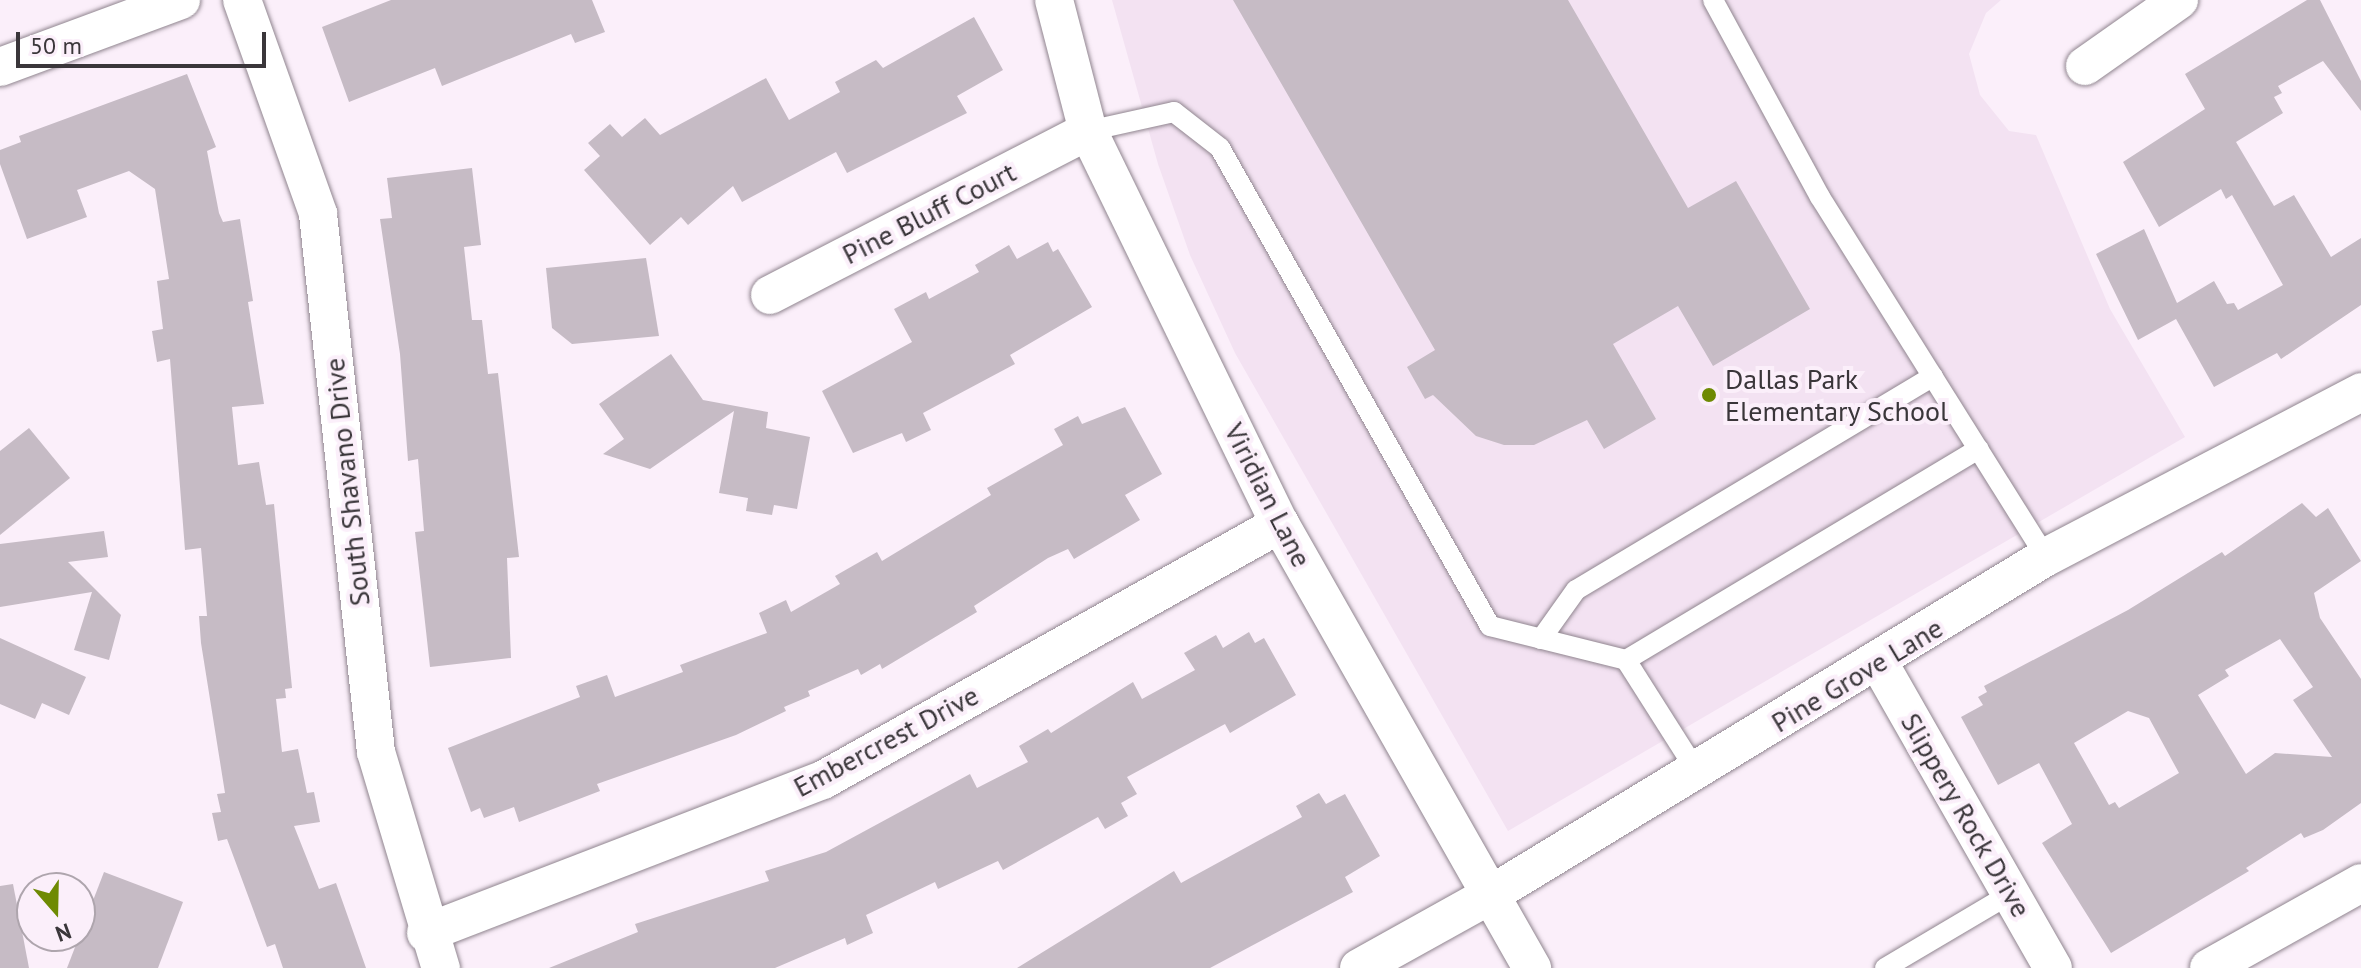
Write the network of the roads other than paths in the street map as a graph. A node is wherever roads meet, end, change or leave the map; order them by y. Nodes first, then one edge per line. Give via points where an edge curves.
1 (181, 0) edge
2 (242, 0) edge
3 (1054, 0) edge
4 (1713, 0) edge
5 (2179, 0) edge
6 (2085, 66) dead end
7 (0, 67) edge
8 (1088, 131) junction
9 (770, 295) dead end
10 (1933, 376) junction
11 (2361, 392) edge
12 (1979, 449) junction
13 (1280, 524) junction
14 (2046, 557) junction
15 (1541, 639) junction
16 (1626, 660) junction
17 (1879, 663) junction
18 (1697, 772) junction
19 (2361, 883) edge
20 (2010, 894) junction
21 (1490, 895) junction
22 (426, 933) junction
23 (441, 968) edge
24 (1359, 968) edge
25 (1532, 968) edge
26 (1885, 968) edge
27 (2053, 968) edge
28 (2209, 968) edge

1 - 7 street
2 - 22 street, South Shavano Drive via 318,214 376,752
3 - 8 street, Viridian Lane
4 - 10 lane via 1820,197
5 - 6 street
8 - 9 street, Pine Bluff Court
8 - 13 street, Viridian Lane
8 - 15 lane via 1174,112 1220,148 1490,626
10 - 12 lane
10 - 15 lane via 1576,590
11 - 14 street, Pine Grove Lane
12 - 14 lane
12 - 16 lane
13 - 21 street, Viridian Lane
13 - 22 street, Embercrest Drive via 823,780
14 - 17 street, Pine Grove Lane
15 - 16 lane
16 - 18 lane
17 - 18 street, Pine Grove Lane
17 - 20 street, Slippery Rock Drive
18 - 21 street, Pine Grove Lane
19 - 28 street
20 - 26 lane
20 - 27 street, Slippery Rock Drive
21 - 24 street, Pine Grove Lane
21 - 25 street, Viridian Lane
22 - 23 street, South Shavano Drive

